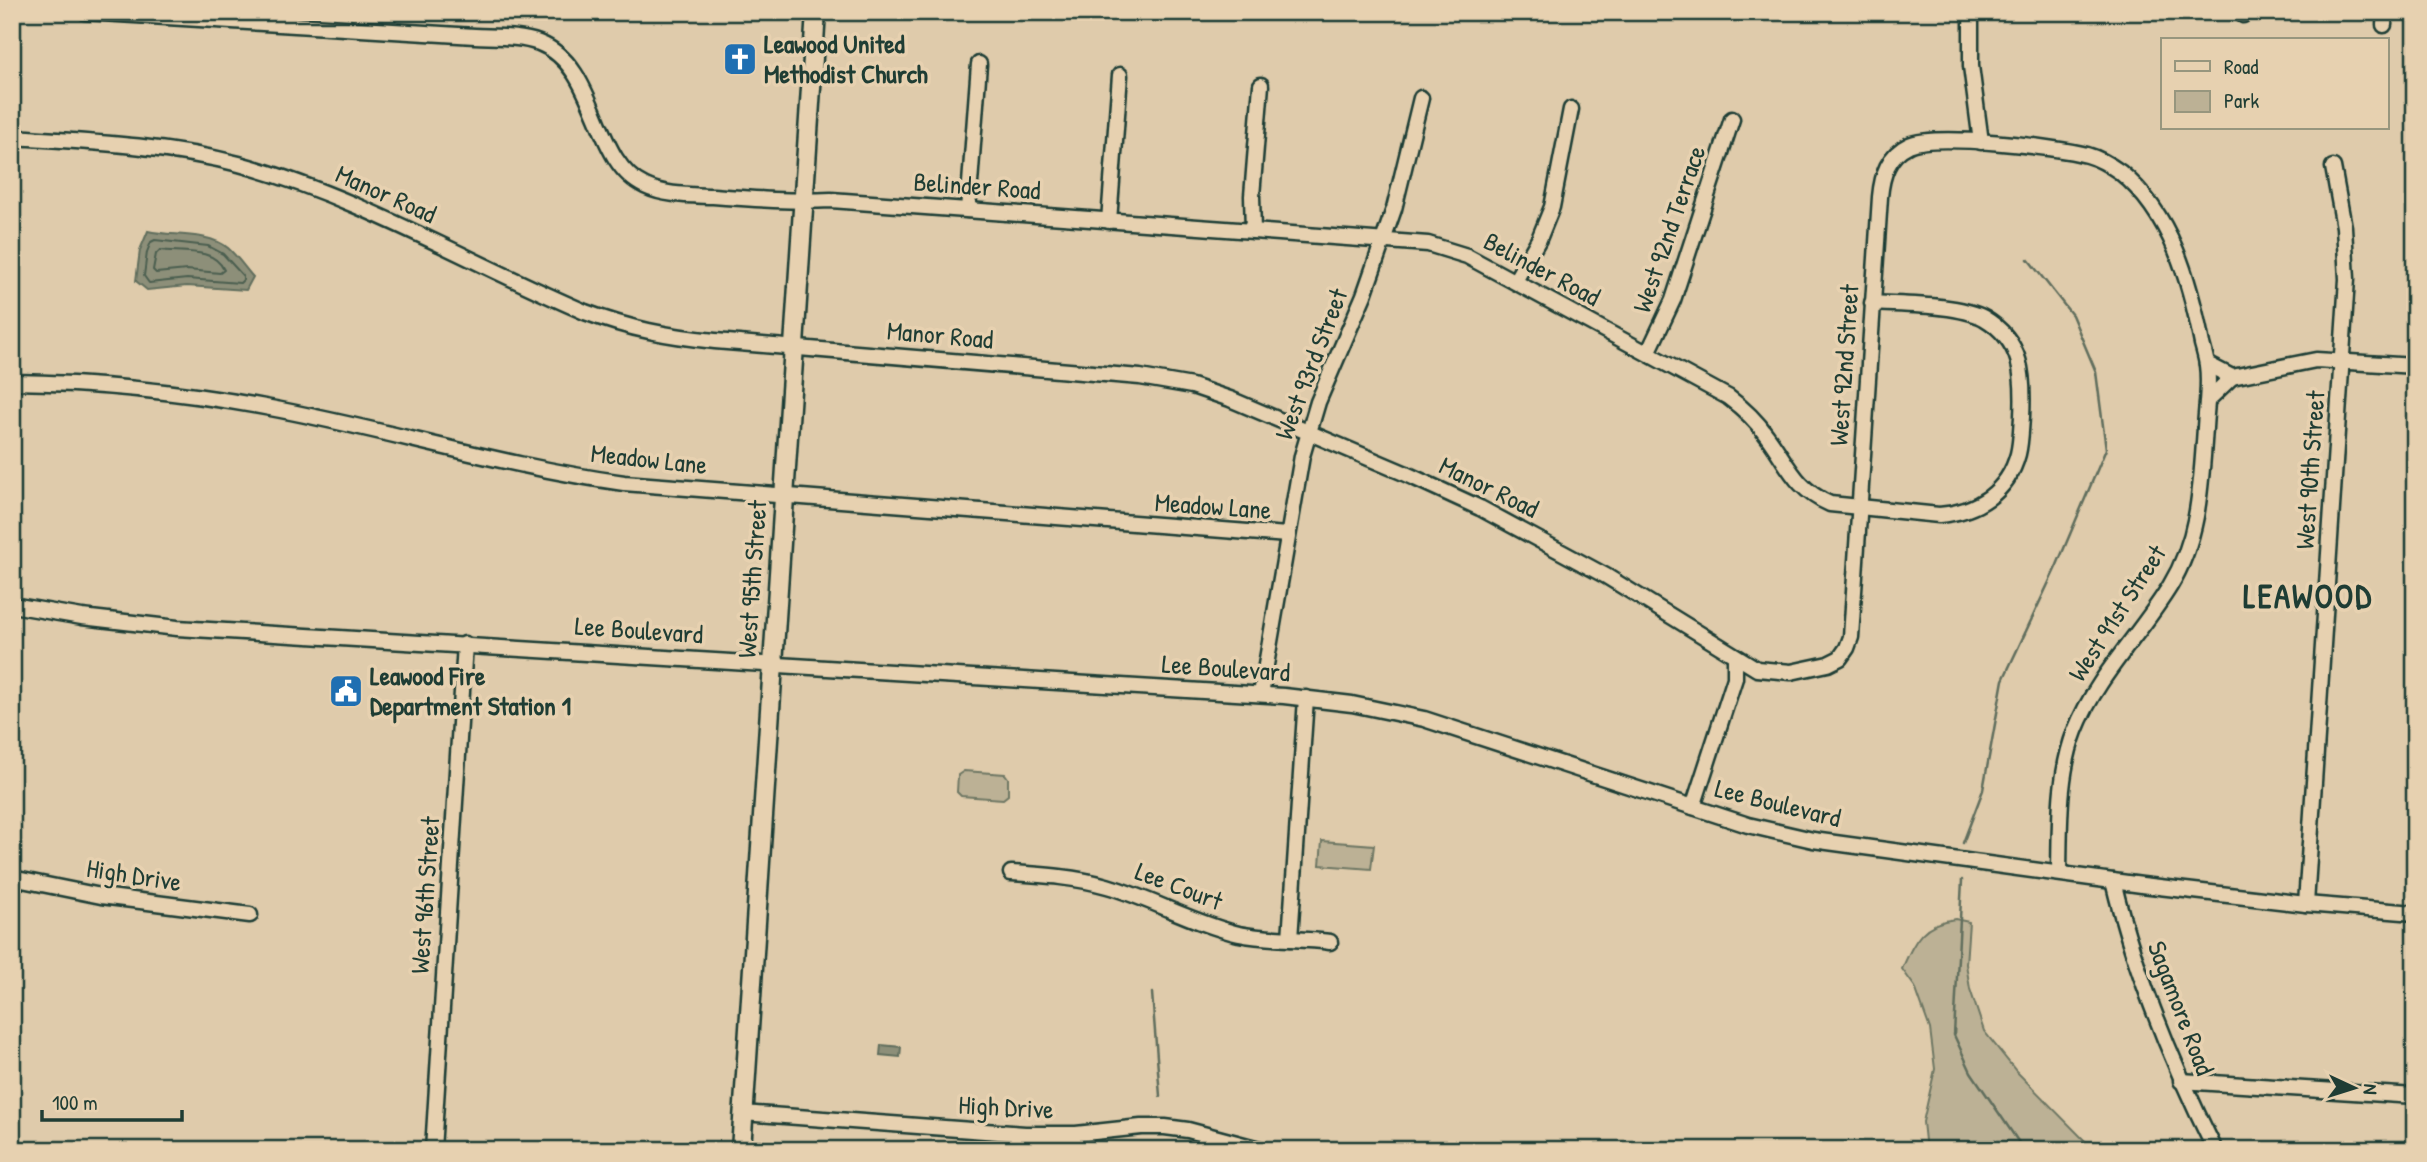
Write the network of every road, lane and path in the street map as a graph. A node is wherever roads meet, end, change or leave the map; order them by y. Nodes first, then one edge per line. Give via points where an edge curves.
1 (85, 12) edge
2 (816, 12) edge
3 (1971, 12) edge
4 (979, 64) dead end
5 (1120, 75) dead end
6 (1261, 85) dead end
7 (1421, 98) dead end
8 (1571, 109) dead end
9 (1732, 119) dead end
10 (12, 137) edge
11 (1982, 142) junction
12 (2333, 167) dead end
13 (803, 201) junction
14 (968, 210) junction
15 (1109, 221) junction
16 (1253, 231) junction
17 (1383, 241) junction
18 (1515, 281) junction
19 (1872, 303) junction
20 (792, 347) junction
21 (1648, 353) junction
22 (2342, 362) junction
23 (2207, 364) junction
24 (2415, 366) edge
25 (2232, 377) junction
26 (12, 382) edge
27 (2208, 400) junction
28 (1309, 432) junction
29 (783, 496) junction
30 (1858, 508) junction
31 (1287, 535) junction
32 (12, 605) edge
33 (465, 644) junction
34 (1735, 656) junction
35 (1830, 663) joint
36 (772, 664) junction
37 (1757, 669) junction
38 (1735, 678) junction
39 (1261, 694) junction
40 (1306, 698) junction
41 (1693, 807) junction
42 (2059, 872) junction
43 (1011, 873) dead end
44 (12, 878) edge
45 (2113, 881) junction
46 (2306, 904) junction
47 (2415, 913) edge
48 (250, 915) dead end
49 (1290, 939) junction
50 (1330, 942) dead end
51 (2181, 1081) junction
52 (2415, 1096) edge
53 (743, 1113) junction
54 (433, 1150) edge
55 (741, 1150) edge
56 (1263, 1150) edge
57 (2215, 1150) edge

1 - 13 street, Belinder Road via 537,42 567,62 614,155 644,186 667,193
2 - 13 main road, West 95th Street
3 - 11 street via 1971,66
4 - 14 street
5 - 15 street
6 - 16 street
7 - 17 street, West 93rd Street
8 - 18 street via 1552,207
9 - 21 street, West 92nd Terrace via 1673,300
10 - 20 street, Manor Road via 120,144 239,164 329,194 538,292 625,327
11 - 19 street, West 92nd Street via 1920,141 1890,160 1881,183
11 - 23 street, West 91st Street via 2087,155 2110,165 2137,188 2176,250
12 - 22 street, West 90th Street via 2346,258
13 - 14 street, Belinder Road
13 - 20 main road, West 95th Street
14 - 15 street, Belinder Road
15 - 16 street, Belinder Road
16 - 17 street, Belinder Road
17 - 18 street, Belinder Road via 1450,249
17 - 28 street, West 93rd Street
18 - 21 street, Belinder Road
19 - 30 street, West 92nd Street
19 - 30 street, Belinder Road via 1965,310 1993,325 2021,363 2019,451 2001,487 1965,511 1939,514
20 - 28 street, Manor Road via 1169,380
20 - 29 main road, West 95th Street
21 - 30 street, Belinder Road via 1744,409 1809,493 1830,504
22 - 24 street
22 - 25 street via 2316,360
22 - 46 street, West 90th Street
23 - 25 street
23 - 27 street, West 91st Street
25 - 27 street
26 - 29 street, Meadow Lane via 194,396 595,479
27 - 42 street, West 91st Street via 2199,503 2189,544 2170,586 2097,688 2075,732 2064,779
28 - 31 street, West 93rd Street
28 - 34 street, Manor Road via 1480,508 1556,548
29 - 31 street, Meadow Lane
29 - 36 main road, West 95th Street
30 - 35 street, West 92nd Street via 1851,637 1840,658
31 - 39 street, West 93rd Street
32 - 33 street, Lee Boulevard via 177,628
33 - 36 street, Lee Boulevard
33 - 54 street, West 96th Street
34 - 37 street, Manor Road
34 - 38 street
35 - 37 street, Manor Road via 1791,672
36 - 39 street, Lee Boulevard
36 - 53 main road, West 95th Street
37 - 38 street
38 - 41 street
39 - 40 street, Lee Boulevard
40 - 41 street, Lee Boulevard via 1424,719
40 - 49 street
41 - 42 street, Lee Boulevard via 1814,840
42 - 45 street, Lee Boulevard
43 - 49 street, Lee Court via 1106,885 1201,924
44 - 48 street, High Drive via 101,896
45 - 46 street, Lee Boulevard
45 - 51 street, Sagamore Road
46 - 47 street, Lee Boulevard
49 - 50 street, Lee Court
51 - 52 street
51 - 57 street, Sagamore Road
53 - 55 main road, West 95th Street
53 - 56 street, High Drive via 1049,1135 1165,1127

